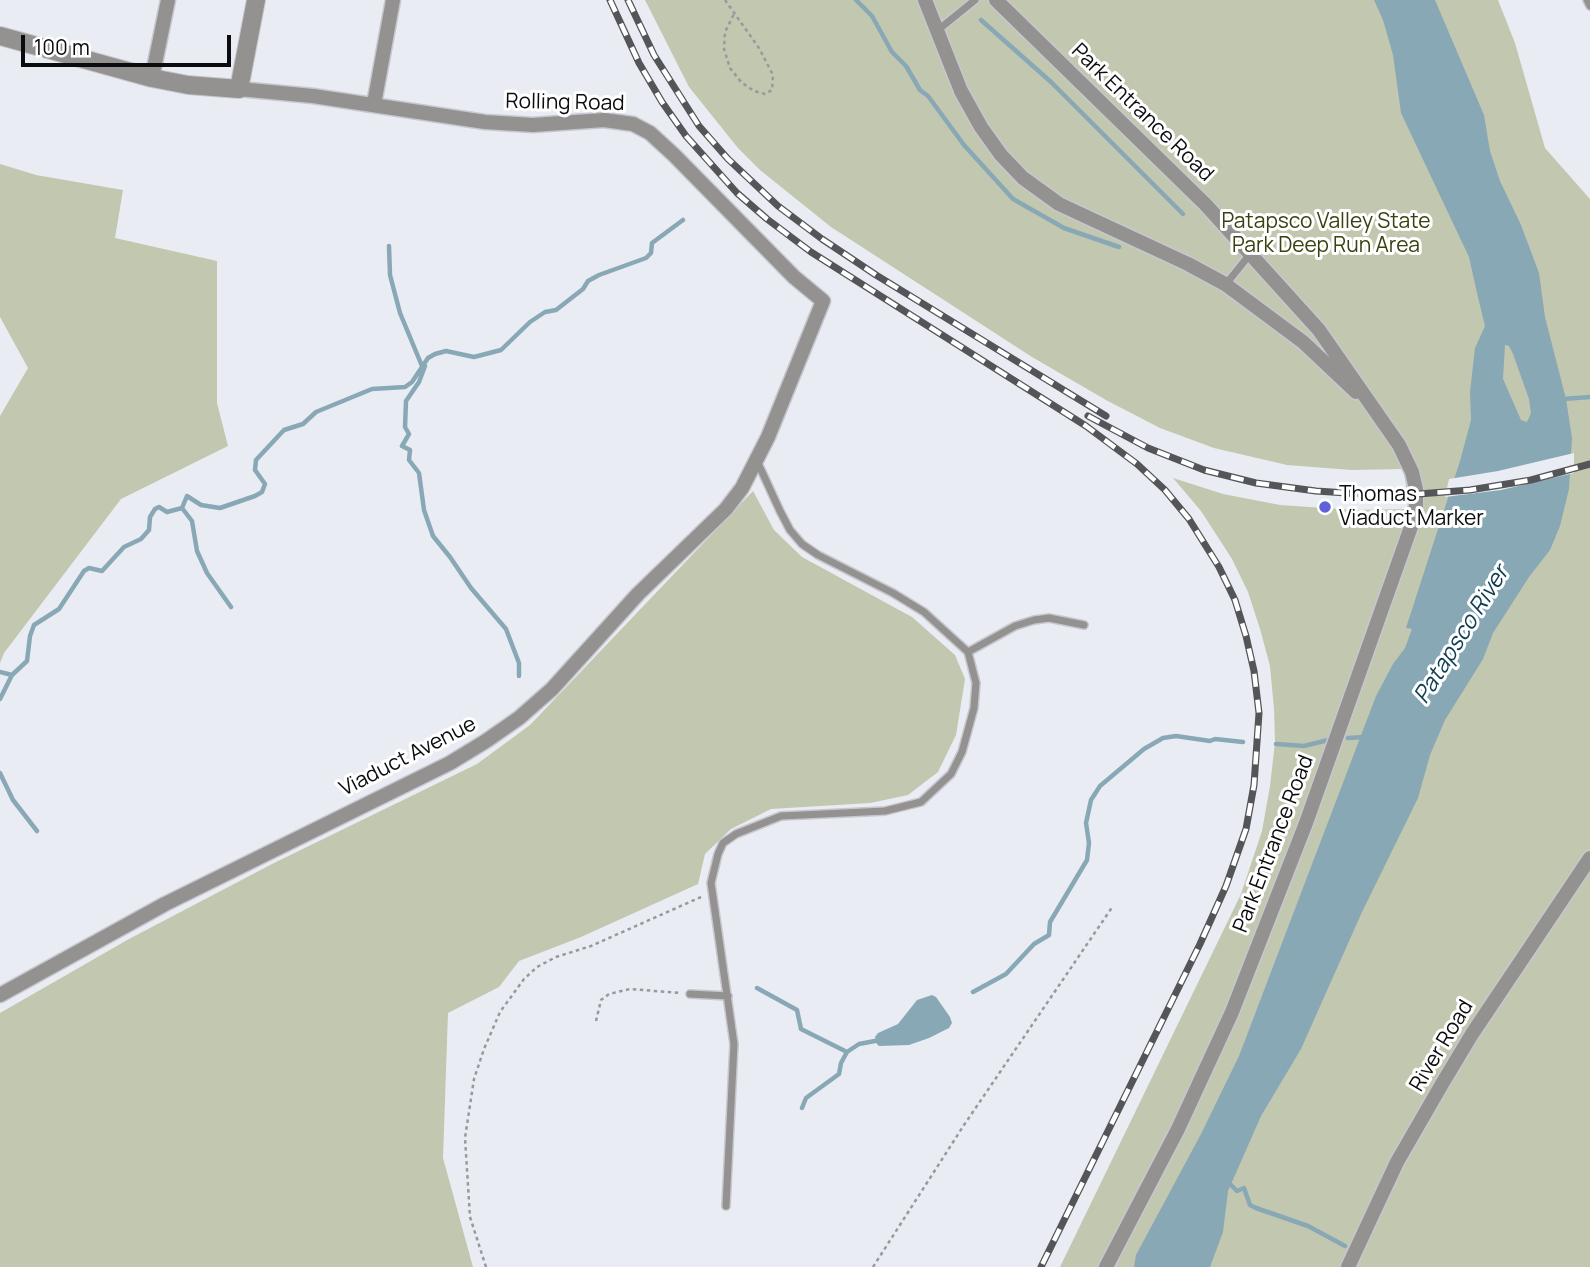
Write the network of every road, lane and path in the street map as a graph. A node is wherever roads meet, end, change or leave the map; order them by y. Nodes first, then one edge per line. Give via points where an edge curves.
1 (167, 0) edge
2 (256, 0) edge
3 (393, 0) edge
4 (725, 0) edge
5 (925, 0) edge
6 (975, 0) edge
7 (996, 0) edge
8 (1587, 0) edge
9 (1590, 6) edge
10 (734, 14) junction
11 (937, 31) junction
12 (0, 36) edge
13 (152, 78) junction
14 (239, 89) junction
15 (374, 104) junction
16 (1251, 253) junction
17 (1225, 284) junction
18 (823, 302) joint
19 (1385, 424) junction
20 (757, 461) junction
21 (1084, 625) dead end
22 (968, 652) junction
23 (1590, 858) edge
24 (711, 883) junction
25 (1113, 906) dead end
26 (690, 993) joint
27 (0, 995) edge
28 (728, 996) junction
29 (596, 1021) dead end
30 (726, 1206) dead end
31 (486, 1267) edge
32 (873, 1267) edge
33 (1106, 1267) edge
34 (1348, 1267) edge

1 - 13 street
2 - 14 street
3 - 15 street
4 - 10 path
5 - 11 street, Park Entrance Road
6 - 11 lane
7 - 16 street, Park Entrance Road
8 - 9 lane
10 - 10 path via 773,75 772,90 765,94 741,82 730,68 725,32
11 - 17 street, Park Entrance Road via 981,127 1023,178 1059,204
12 - 13 street
13 - 14 street
14 - 15 street, Rolling Road
15 - 18 street, Rolling Road via 485,122 604,120 633,124 674,155
16 - 17 lane
16 - 19 street, Park Entrance Road via 1319,330
17 - 19 street, Park Entrance Road via 1303,342
18 - 20 street, Viaduct Avenue
19 - 33 street, Park Entrance Road via 1412,472 1416,506 1412,524 1306,823 1232,1012
20 - 22 lane via 790,530 802,544 923,612
20 - 27 street, Viaduct Avenue via 726,509 519,718 400,788 165,904
21 - 22 lane via 1034,620
22 - 24 lane via 976,683 969,733 951,774 934,792 921,802 885,811 781,816 760,823 723,843
23 - 34 street, River Road via 1442,1084 1397,1163
24 - 28 lane
24 - 31 path via 698,901 537,967 500,1012 474,1079 465,1138 470,1217
25 - 32 path
26 - 28 lane
26 - 29 path via 630,989 609,994 601,1000
28 - 30 lane via 734,1044

